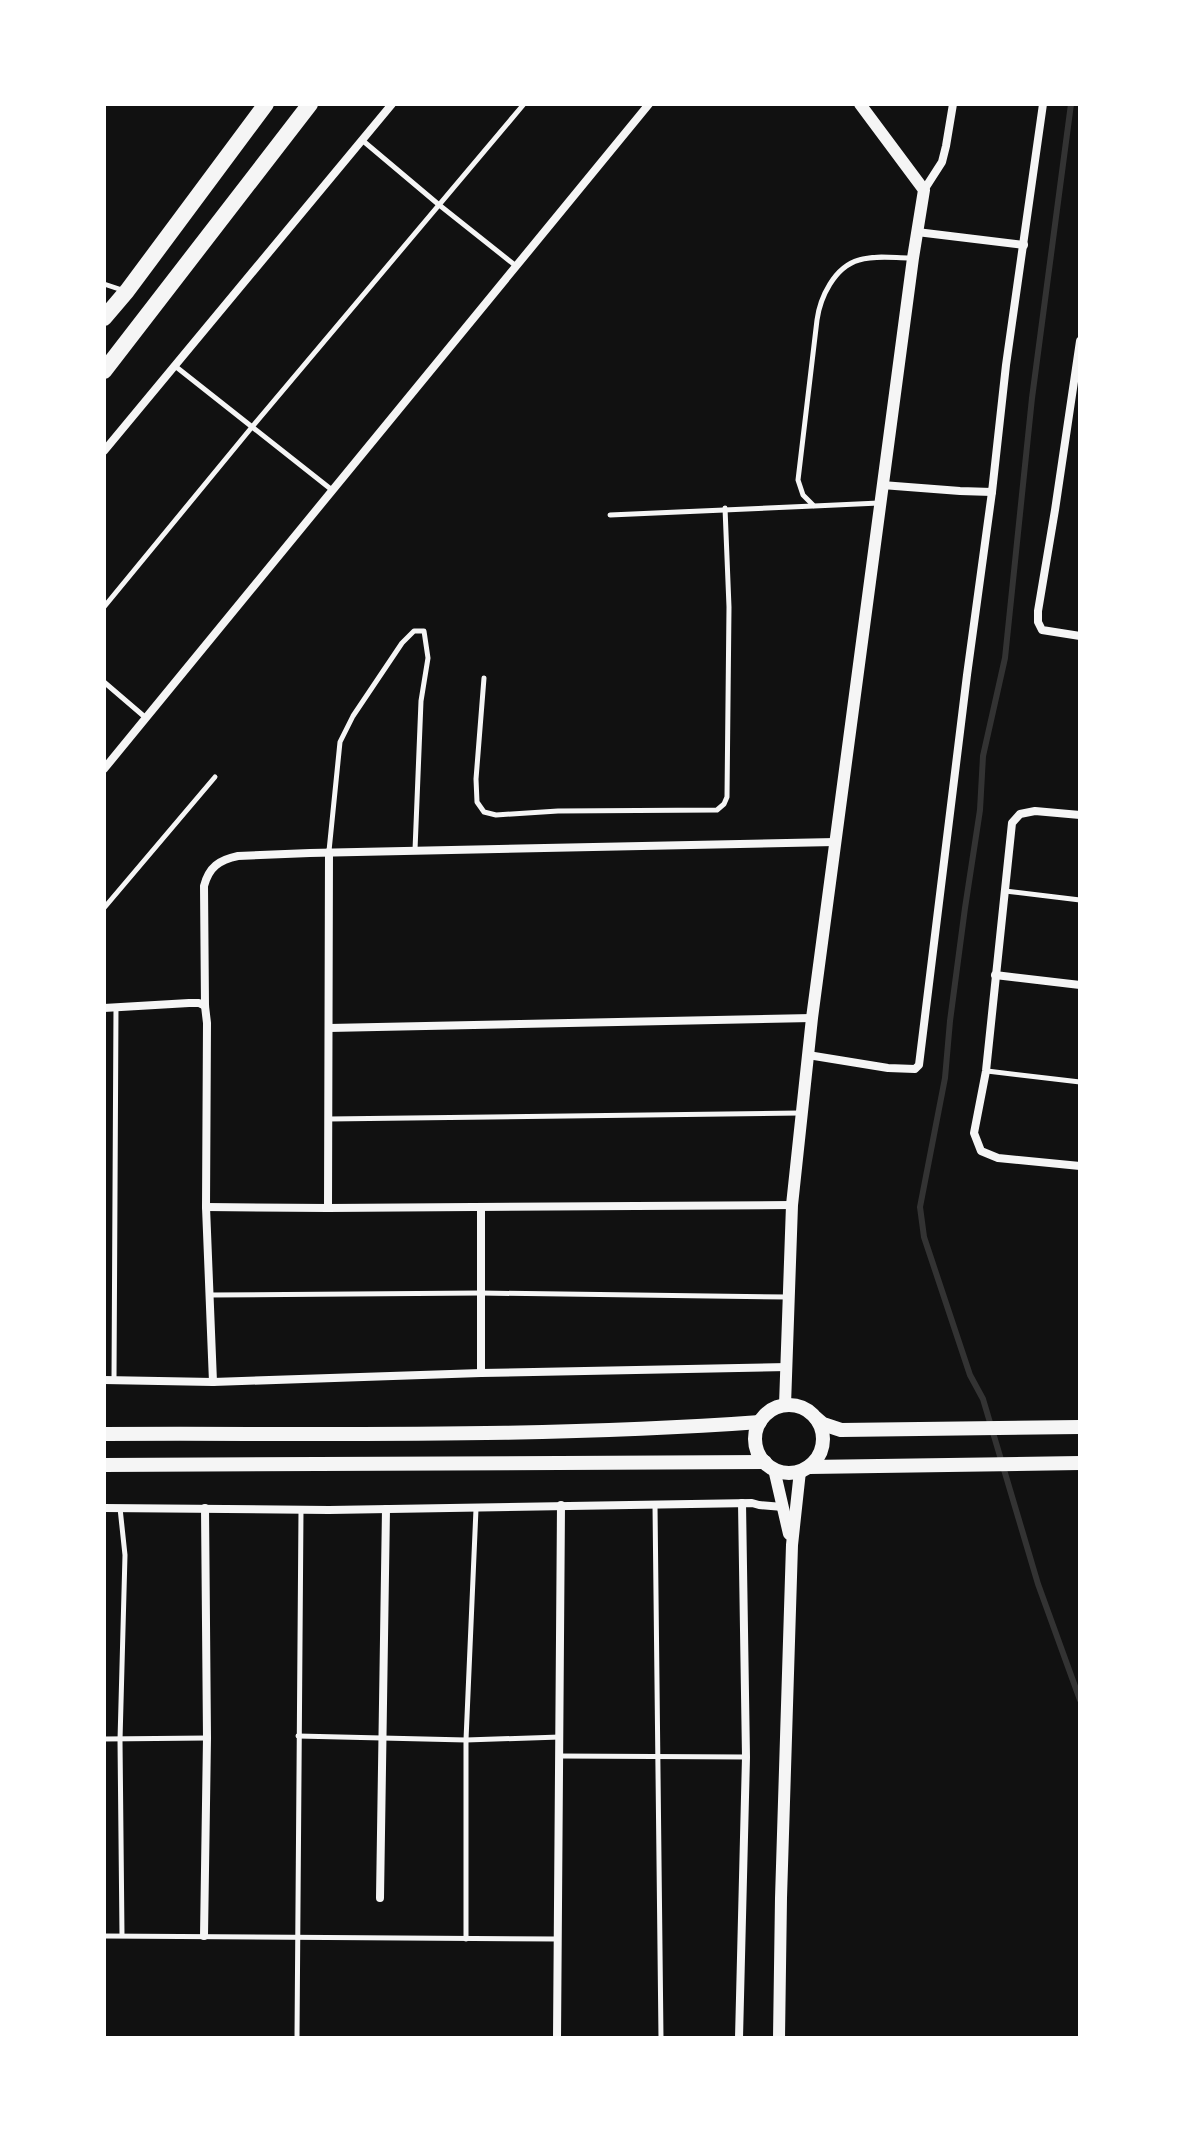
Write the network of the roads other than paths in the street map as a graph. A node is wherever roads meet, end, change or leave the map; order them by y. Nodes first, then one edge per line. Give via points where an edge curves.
1 (266, 104) edge
2 (310, 104) edge
3 (392, 104) edge
4 (524, 104) edge
5 (649, 104) edge
6 (860, 104) edge
7 (953, 104) edge
8 (1043, 104) edge
9 (362, 140) junction
10 (924, 190) junction
11 (438, 204) junction
12 (917, 232) junction
13 (1024, 245) junction
14 (913, 258) junction
15 (516, 266) junction
16 (104, 284) edge
17 (127, 291) junction
18 (104, 318) edge
19 (1080, 341) edge
20 (175, 366) junction
21 (104, 371) edge
22 (252, 427) junction
23 (104, 451) edge
24 (882, 485) junction
25 (332, 490) junction
26 (992, 492) junction
27 (880, 503) junction
28 (814, 506) junction
29 (725, 508) junction
30 (610, 515) dead end
31 (104, 607) edge
32 (1080, 636) edge
33 (484, 678) dead end
34 (104, 682) edge
35 (147, 718) junction
36 (104, 769) edge
37 (215, 777) dead end
38 (1080, 815) edge
39 (835, 842) junction
40 (415, 850) junction
41 (329, 852) junction
42 (1004, 891) junction
43 (1080, 900) edge
44 (104, 908) edge
45 (995, 975) junction
46 (1080, 985) edge
47 (205, 1006) junction
48 (116, 1007) junction
49 (104, 1008) edge
50 (812, 1018) junction
51 (329, 1028) junction
52 (808, 1055) junction
53 (986, 1071) junction
54 (1080, 1082) edge
55 (802, 1113) junction
56 (329, 1119) junction
57 (1080, 1166) edge
58 (792, 1205) junction
59 (206, 1207) junction
60 (481, 1207) junction
61 (328, 1208) junction
62 (481, 1293) junction
63 (209, 1295) junction
64 (789, 1297) junction
65 (788, 1367) junction
66 (481, 1373) junction
67 (104, 1380) edge
68 (114, 1380) junction
69 (213, 1382) junction
70 (785, 1405) junction
71 (816, 1418) junction
72 (760, 1422) junction
73 (1080, 1427) edge
74 (104, 1434) edge
75 (1080, 1463) edge
76 (104, 1465) edge
77 (769, 1466) junction
78 (804, 1469) junction
79 (742, 1503) junction
80 (561, 1505) junction
81 (655, 1505) junction
82 (783, 1507) junction
83 (104, 1508) edge
84 (120, 1508) junction
85 (205, 1508) junction
86 (476, 1508) junction
87 (386, 1509) junction
88 (301, 1510) junction
89 (792, 1545) junction
90 (298, 1736) junction
91 (383, 1737) junction
92 (560, 1737) junction
93 (207, 1738) junction
94 (104, 1739) edge
95 (120, 1740) junction
96 (466, 1740) junction
97 (560, 1756) junction
98 (656, 1757) junction
99 (746, 1757) junction
100 (380, 1898) dead end
101 (122, 1935) junction
102 (104, 1936) edge
103 (204, 1936) junction
104 (297, 1938) junction
105 (466, 1939) junction
106 (557, 1939) junction
107 (297, 2038) edge
108 (557, 2038) edge
109 (661, 2038) edge
110 (739, 2038) edge
111 (779, 2038) edge

1 - 17 highway
2 - 21 highway
3 - 9 street
4 - 11 lane
5 - 15 street
6 - 10 street
7 - 10 street via 942,162
8 - 13 street
9 - 11 lane
9 - 20 street
10 - 12 street
11 - 15 lane
11 - 22 lane
12 - 13 street
12 - 14 street
13 - 26 street
14 - 24 street
14 - 28 lane via 854,261 819,304 798,480
15 - 25 street
16 - 17 lane
17 - 18 highway
19 - 32 street via 1038,622 1042,630
20 - 22 lane
20 - 23 street
22 - 25 lane
22 - 31 lane
24 - 26 street
24 - 27 street
25 - 35 street
26 - 52 street via 919,1065 888,1068
27 - 28 lane
27 - 39 street
28 - 29 lane
29 - 30 lane
29 - 33 lane via 727,797 721,808 484,812 477,802 476,779
34 - 35 lane
35 - 36 street
37 - 44 lane
38 - 42 street via 1020,814 1012,823
39 - 40 street
39 - 50 street
40 - 41 street
40 - 41 lane via 421,701 428,658 424,631 414,631 402,643 340,742
41 - 47 street via 238,856 216,864 207,874
41 - 51 street
42 - 43 lane
42 - 45 street
45 - 46 street
45 - 53 street
47 - 48 street
47 - 59 street
48 - 49 street
48 - 68 lane
50 - 51 street
50 - 52 street
51 - 56 street
52 - 55 street
53 - 54 lane
53 - 57 street via 974,1133 981,1151 998,1158
55 - 56 lane
55 - 58 street
56 - 61 street
58 - 60 street
58 - 64 street
59 - 61 street
59 - 63 street
60 - 61 street
60 - 62 street
62 - 63 lane
62 - 64 lane
62 - 66 street
63 - 69 street
64 - 65 street
65 - 66 street
65 - 70 street
66 - 69 street
67 - 68 street
68 - 69 street
70 - 71 main road via 808,1410
70 - 72 main road
71 - 73 main road via 841,1430
71 - 78 main road via 822,1449
72 - 74 main road via 657,1429
72 - 77 main road via 757,1450
75 - 78 main road
76 - 77 main road
77 - 78 main road via 790,1473
77 - 82 street
78 - 89 street
79 - 81 street
79 - 82 street
79 - 99 street
80 - 81 street
80 - 86 street
80 - 92 street
81 - 98 lane
82 - 89 street
83 - 84 street
84 - 85 street
84 - 95 lane via 125,1555
85 - 88 street
85 - 93 street
86 - 87 street
86 - 96 lane
87 - 88 street
87 - 91 street
88 - 90 lane
89 - 111 street
90 - 91 lane
90 - 104 lane
91 - 96 lane
91 - 100 street
92 - 96 lane
92 - 97 street
93 - 95 lane
93 - 103 street
94 - 95 lane
95 - 101 lane
96 - 105 lane
97 - 98 lane
97 - 106 street
98 - 99 lane
98 - 109 lane
99 - 110 street
101 - 102 lane
101 - 103 lane
103 - 104 lane
104 - 105 lane
104 - 107 lane
105 - 106 lane
106 - 108 street

